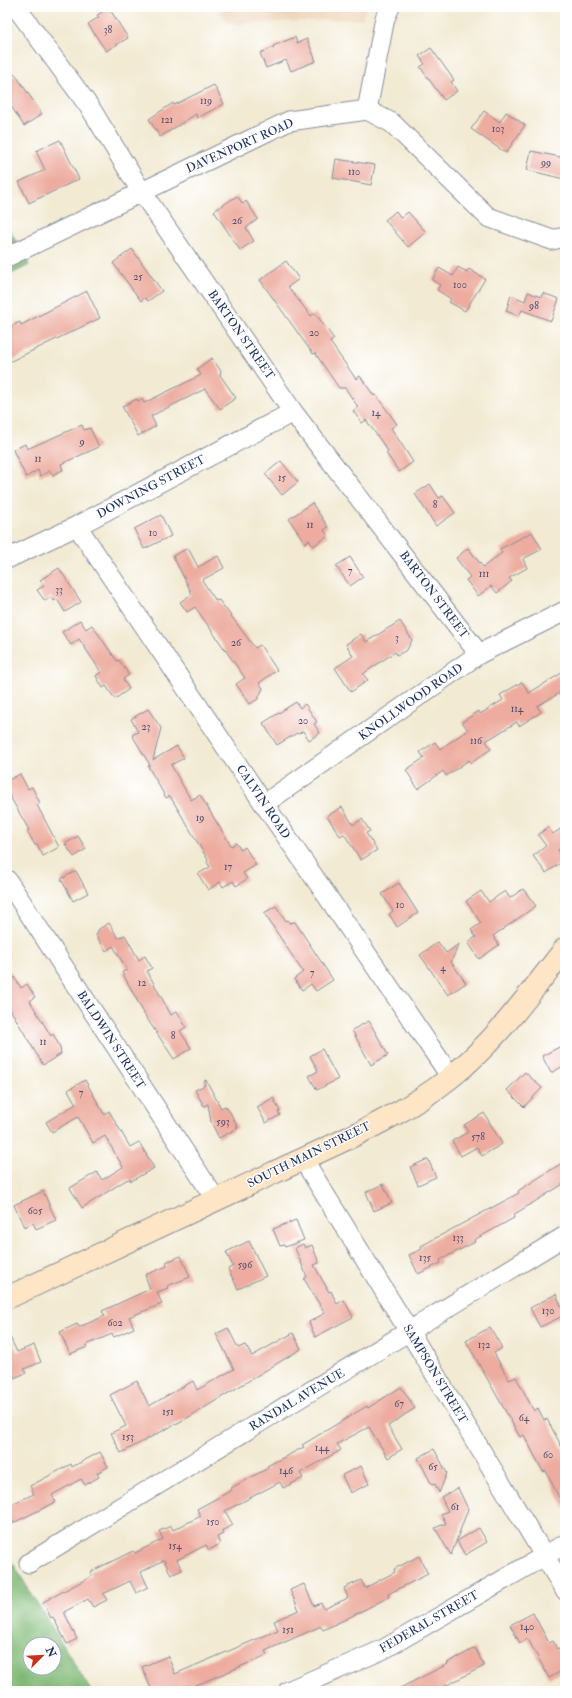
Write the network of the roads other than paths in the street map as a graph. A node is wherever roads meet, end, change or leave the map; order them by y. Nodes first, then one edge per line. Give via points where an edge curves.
1 (16, 7) edge
2 (390, 7) edge
3 (367, 110) junction
4 (141, 191) junction
5 (565, 237) edge
6 (7, 257) edge
7 (294, 412) junction
8 (77, 526) junction
9 (7, 559) edge
10 (565, 611) edge
11 (479, 654) junction
12 (264, 804) junction
13 (7, 880) edge
14 (565, 949) edge
15 (451, 1077) junction
16 (303, 1159) junction
17 (216, 1200) junction
18 (565, 1236) edge
19 (7, 1298) edge
20 (409, 1331) junction
21 (565, 1544) edge
22 (544, 1556) junction
23 (29, 1564) dead end
24 (565, 1590) edge
25 (288, 1691) edge

1 - 4 street, BARTON STREET via 91,109
2 - 3 street via 385,18
3 - 4 street, DAVENPORT ROAD via 288,121
3 - 5 street via 392,123 488,217 552,240
4 - 6 street, DAVENPORT ROAD
4 - 7 street, BARTON STREET
7 - 8 street, DOWNING STREET
7 - 11 street, BARTON STREET
8 - 9 street, DOWNING STREET
8 - 12 street, CALVIN ROAD
10 - 11 street, KNOLLWOOD ROAD
11 - 12 street, KNOLLWOOD ROAD
12 - 15 street, CALVIN ROAD
13 - 17 street, BALDWIN STREET
14 - 15 street, SOUTH MAIN STREET via 490,1040
15 - 16 street, SOUTH MAIN STREET via 394,1115
16 - 17 street, SOUTH MAIN STREET
16 - 20 street, SAMPSON STREET
17 - 19 street, SOUTH MAIN STREET
18 - 20 street, RANDAL AVENUE
20 - 22 street, SAMPSON STREET
20 - 23 street, RANDAL AVENUE
21 - 22 street, FEDERAL STREET
22 - 24 street, SAMPSON STREET
22 - 25 street, FEDERAL STREET via 384,1649

